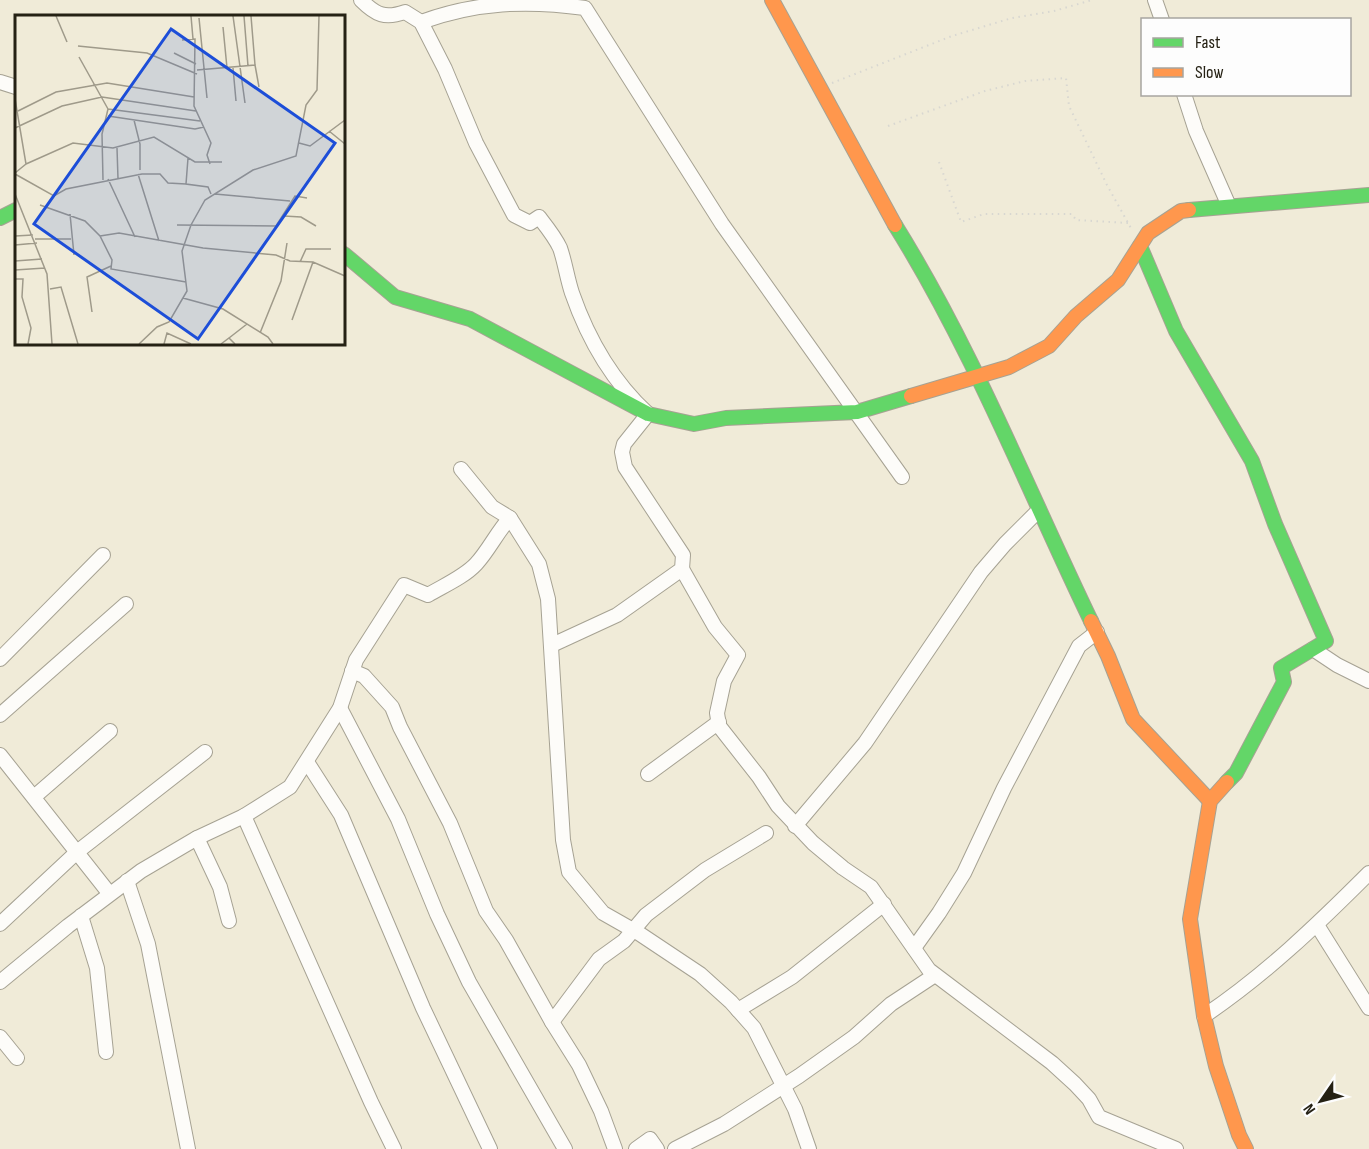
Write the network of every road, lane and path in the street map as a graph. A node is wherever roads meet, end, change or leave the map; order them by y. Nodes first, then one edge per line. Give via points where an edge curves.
1 (361, 0) edge
2 (510, 0) edge
3 (772, 0) edge
4 (1092, 0) edge
5 (1155, 0) edge
6 (1161, 18) edge
7 (421, 22) junction
8 (0, 81) edge
9 (15, 87) edge
10 (818, 88) junction
11 (1185, 96) edge
12 (888, 126) dead end
13 (939, 162) dead end
14 (1369, 195) edge
15 (1229, 206) junction
16 (15, 210) edge
17 (0, 218) edge
18 (1128, 223) junction
19 (1140, 246) junction
20 (345, 255) edge
21 (978, 377) junction
22 (857, 412) junction
23 (648, 414) junction
24 (460, 469) dead end
25 (902, 477) dead end
26 (1039, 510) junction
27 (510, 518) junction
28 (104, 555) dead end
29 (682, 569) junction
30 (126, 604) dead end
31 (1096, 632) junction
32 (552, 645) junction
33 (1313, 649) junction
34 (0, 658) edge
35 (352, 671) junction
36 (1369, 681) edge
37 (340, 708) junction
38 (0, 715) edge
39 (718, 722) junction
40 (110, 732) dead end
41 (205, 752) dead end
42 (1, 758) edge
43 (307, 762) junction
44 (648, 774) dead end
45 (34, 797) junction
46 (1210, 801) junction
47 (244, 816) junction
48 (795, 826) junction
49 (766, 833) dead end
50 (197, 838) junction
51 (77, 852) junction
52 (1369, 873) edge
53 (127, 880) junction
54 (109, 893) junction
55 (884, 904) junction
56 (81, 916) junction
57 (229, 921) dead end
58 (0, 924) edge
59 (1317, 925) junction
60 (633, 931) junction
61 (914, 948) junction
62 (935, 975) junction
63 (0, 982) edge
64 (1369, 1008) edge
65 (738, 1010) junction
66 (1204, 1016) junction
67 (552, 1022) junction
68 (0, 1038) edge
69 (106, 1052) dead end
70 (17, 1058) dead end
71 (783, 1085) junction
72 (188, 1149) edge
73 (394, 1149) edge
74 (490, 1149) edge
75 (565, 1149) edge
76 (615, 1149) edge
77 (636, 1149) edge
78 (657, 1149) edge
79 (675, 1149) edge
80 (809, 1149) edge
81 (1176, 1149) edge
82 (1246, 1149) edge

1 - 7 street via 379,15 405,12
2 - 7 street via 452,11
2 - 22 street via 585,8 722,224
3 - 10 street
4 - 10 path via 952,36
5 - 6 street
7 - 23 street via 514,215 530,223 539,217 553,237 593,342 627,395
8 - 9 street
10 - 21 street via 926,275
11 - 15 street
12 - 18 path via 985,91 1025,81 1066,78 1070,106
13 - 18 path via 961,222 984,214 1022,213 1072,214 1076,220
14 - 15 street
15 - 19 street via 1181,211 1148,233
16 - 17 street
18 - 19 path
19 - 21 street via 1118,280 1076,316 1049,346 1009,367
19 - 33 street via 1176,331 1252,461 1326,641
20 - 23 street via 395,297 470,319
21 - 22 street
21 - 26 street
22 - 23 street via 694,423
22 - 25 street
23 - 29 street via 624,444 625,467 683,555
24 - 27 street via 492,507
26 - 31 street
26 - 48 street via 981,572 865,742
27 - 32 street via 538,564 548,599
27 - 35 street via 474,567 428,595 405,585
28 - 34 street
29 - 32 street via 617,615
29 - 39 street via 698,601 738,655 724,681
30 - 38 street
31 - 46 street via 1133,720
31 - 61 street via 1079,646 964,873
32 - 60 street via 563,840 569,872 603,913
33 - 36 street
33 - 46 street via 1281,668 1284,682 1236,773
35 - 37 street
35 - 67 street via 364,676 392,707 450,823 486,911
37 - 43 street
37 - 75 street via 398,819 469,982
39 - 44 street
39 - 48 street
40 - 45 street
41 - 51 street
42 - 45 street
43 - 47 street via 290,787
43 - 74 street via 341,815 423,1008
45 - 51 street
46 - 66 street via 1190,919
47 - 50 street
47 - 73 street
48 - 55 street via 871,887
49 - 60 street via 675,891 645,915
50 - 53 street
50 - 57 street via 220,887
51 - 54 street
51 - 58 street
52 - 59 street
53 - 54 street
53 - 72 street via 148,944
54 - 56 street
55 - 61 street
55 - 65 street via 792,977
56 - 63 street
56 - 69 street via 97,968
59 - 64 street
59 - 66 street via 1237,994
60 - 65 street via 700,974
60 - 67 street via 599,959
61 - 62 street
62 - 71 street
62 - 81 street via 1076,1084 1099,1117
65 - 71 street via 753,1028
66 - 82 street via 1216,1066
67 - 76 street via 579,1065
68 - 70 street
71 - 79 street via 724,1124
71 - 80 street
77 - 78 street via 650,1139

